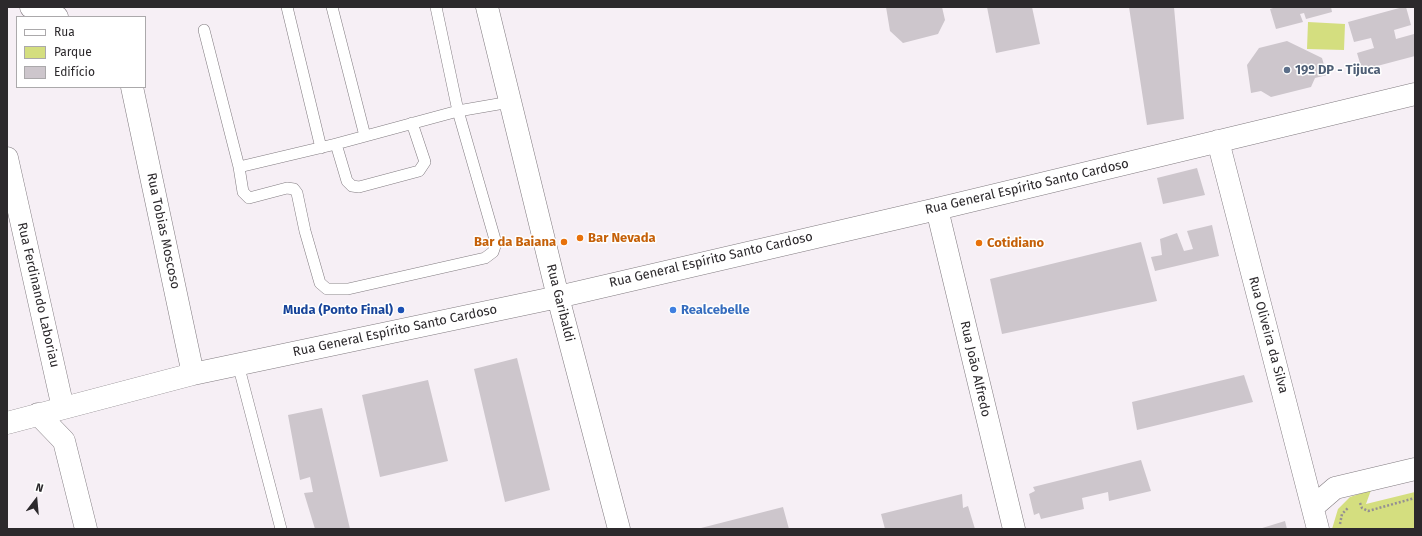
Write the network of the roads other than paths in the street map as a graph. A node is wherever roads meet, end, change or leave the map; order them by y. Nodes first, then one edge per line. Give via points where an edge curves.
1 (31, 7) edge
2 (287, 7) edge
3 (332, 7) edge
4 (436, 7) edge
5 (487, 7) edge
6 (54, 16) edge
7 (204, 30) dead end
8 (132, 88) edge
9 (1415, 94) edge
10 (510, 102) junction
11 (458, 111) junction
12 (412, 123) junction
13 (365, 136) junction
14 (1218, 141) junction
15 (336, 144) junction
16 (321, 148) junction
17 (7, 158) edge
18 (239, 167) junction
19 (937, 209) junction
20 (558, 296) junction
21 (238, 364) junction
22 (193, 374) junction
23 (63, 408) junction
24 (38, 414) junction
25 (7, 423) edge
26 (1415, 469) edge
27 (1313, 507) junction
28 (86, 529) edge
29 (281, 529) edge
30 (619, 529) edge
31 (1014, 529) edge
32 (1318, 529) edge

1 - 6 street
2 - 16 lane
3 - 13 lane
4 - 11 lane
5 - 10 street, Rua Garibaldi
7 - 18 lane
8 - 22 street, Rua Tobias Moscoso
9 - 14 street, Rua General Espírito Santo Cardoso
10 - 11 lane
10 - 20 street, Rua Garibaldi
11 - 12 lane
11 - 18 lane via 496,243 493,252 485,258 348,289 327,289 320,283 294,188 249,198 243,192
12 - 13 lane
12 - 15 lane via 424,162 419,171 359,187 352,186 347,180
13 - 15 lane
14 - 19 street, Rua General Espírito Santo Cardoso
14 - 27 street, Rua Oliveira da Silva
15 - 16 lane
16 - 18 lane
17 - 23 street, Rua Ferdinando Laboriau
19 - 20 street, Rua General Espírito Santo Cardoso
19 - 31 street, Rua João Alfredo
20 - 21 street, Rua General Espírito Santo Cardoso
20 - 30 street, Rua Garibaldi
21 - 22 street, Rua General Espírito Santo Cardoso
21 - 29 lane
22 - 23 street, Rua General Espírito Santo Cardoso
23 - 24 street, Rua General Espírito Santo Cardoso
24 - 25 street, Rua General Espírito Santo Cardoso
24 - 28 street via 64,441
26 - 27 street via 1335,488
27 - 32 street, Rua Oliveira da Silva

